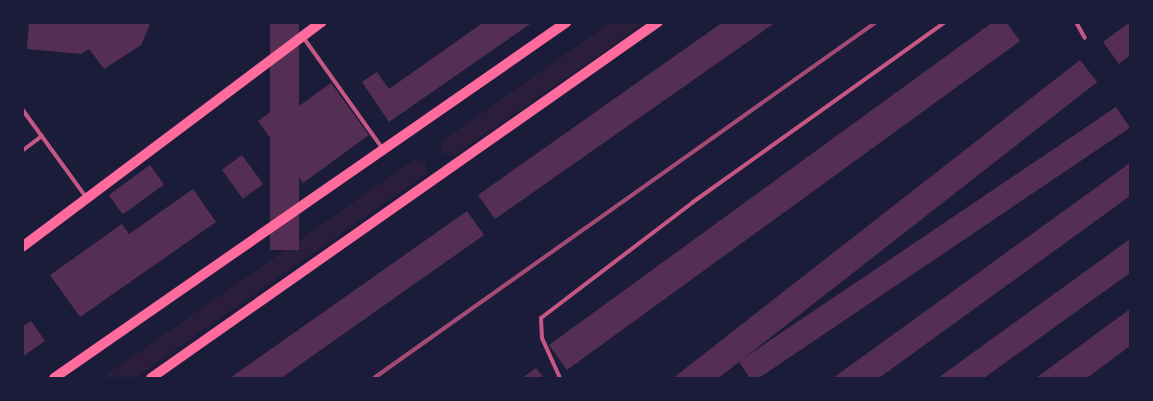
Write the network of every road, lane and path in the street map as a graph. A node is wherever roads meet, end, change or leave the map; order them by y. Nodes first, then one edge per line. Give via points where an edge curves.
1 (322, 22) edge
2 (567, 22) edge
3 (658, 22) edge
4 (945, 22) edge
5 (1076, 22) edge
6 (303, 37) junction
7 (1085, 38) dead end
8 (22, 110) edge
9 (42, 136) junction
10 (384, 150) junction
11 (22, 151) edge
12 (88, 199) junction
13 (22, 247) edge
14 (54, 378) edge
15 (151, 378) edge
16 (560, 378) edge

1 - 6 main road
2 - 10 main road
3 - 15 main road
4 - 16 lane via 702,196 541,318 542,338
5 - 7 lane
6 - 10 lane
6 - 12 main road
8 - 9 lane
9 - 11 lane
9 - 12 lane
10 - 14 main road
12 - 13 main road

